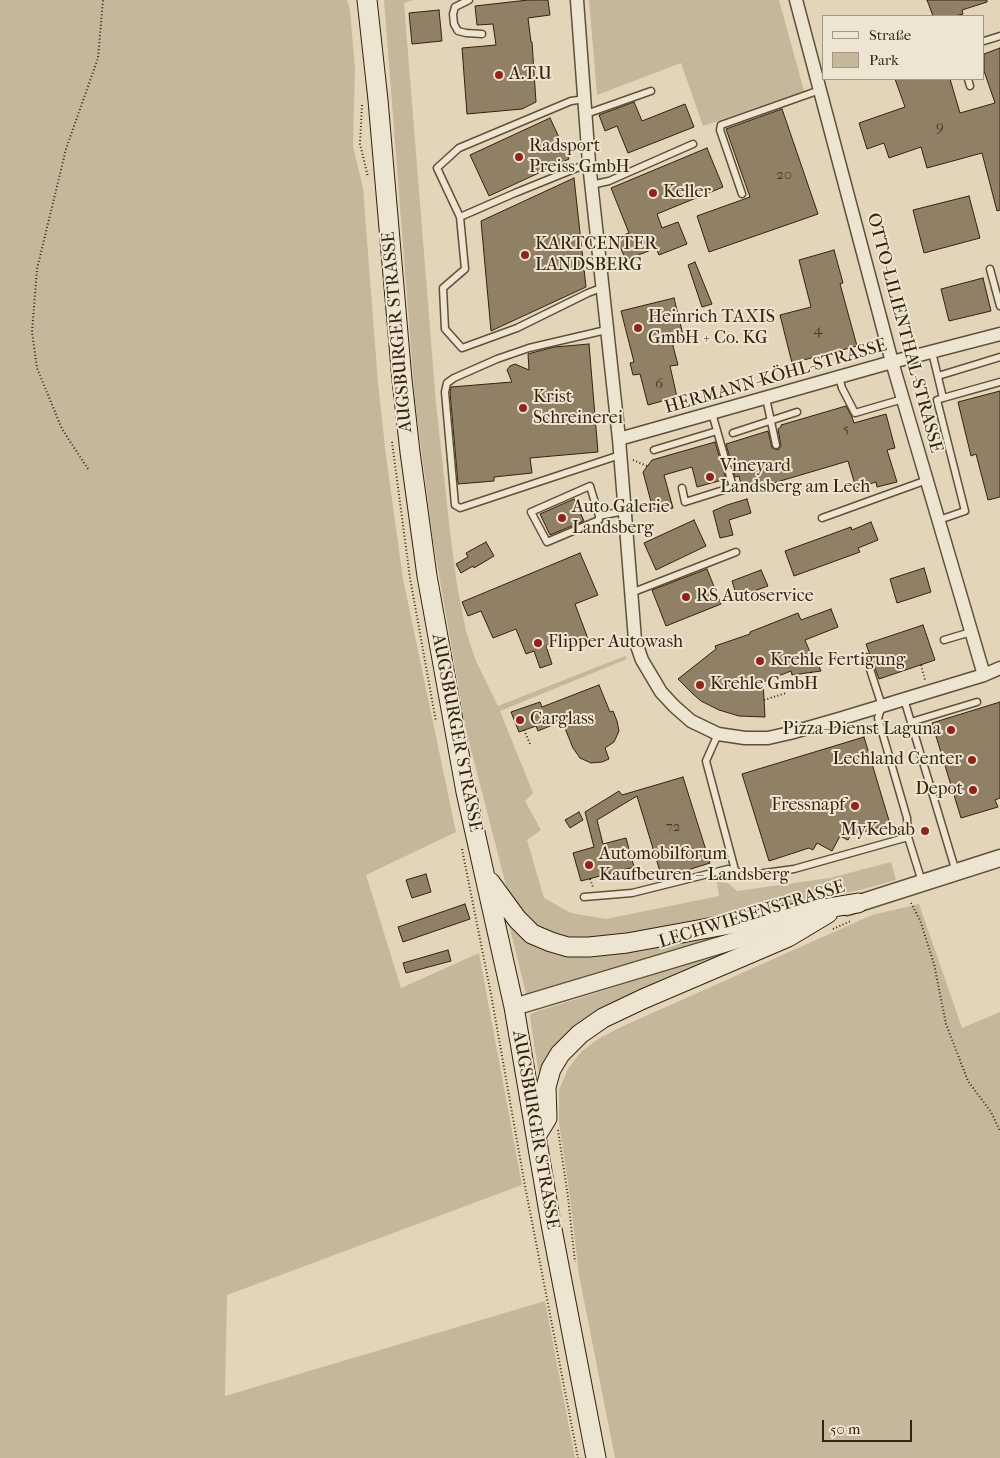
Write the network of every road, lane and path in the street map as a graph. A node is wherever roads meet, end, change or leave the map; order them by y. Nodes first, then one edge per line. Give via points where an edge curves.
1 (103, 0) edge
2 (367, 0) edge
3 (469, 0) edge
4 (577, 0) edge
5 (796, 0) edge
6 (482, 34) dead end
7 (1000, 36) edge
8 (985, 41) edge
9 (968, 80) edge
10 (970, 86) dead end
11 (820, 90) junction
12 (651, 92) dead end
13 (585, 99) junction
14 (586, 114) junction
15 (693, 144) dead end
16 (589, 163) junction
17 (591, 185) junction
18 (742, 194) dead end
19 (460, 217) junction
20 (990, 269) dead end
21 (601, 288) junction
22 (1000, 306) edge
23 (606, 330) junction
24 (1000, 334) edge
25 (932, 352) junction
26 (1000, 357) edge
27 (892, 362) junction
28 (938, 376) junction
29 (839, 377) junction
30 (1000, 382) edge
31 (766, 398) junction
32 (902, 398) junction
33 (943, 398) junction
34 (797, 412) dead end
35 (712, 413) junction
36 (770, 420) junction
37 (717, 431) junction
38 (733, 432) dead end
39 (619, 439) junction
40 (776, 445) dead end
41 (654, 450) dead end
42 (620, 455) junction
43 (633, 460) dead end
44 (647, 466) dead end
45 (88, 469) dead end
46 (927, 480) junction
47 (682, 488) dead end
48 (624, 511) junction
49 (599, 516) junction
50 (822, 518) dead end
51 (938, 520) junction
52 (736, 552) dead end
53 (631, 593) junction
54 (972, 632) junction
55 (944, 640) dead end
56 (866, 657) dead end
57 (921, 665) dead end
58 (1000, 668) edge
59 (811, 672) dead end
60 (984, 674) junction
61 (815, 682) dead end
62 (928, 692) junction
63 (786, 693) dead end
64 (904, 699) junction
65 (764, 700) dead end
66 (976, 702) dead end
67 (882, 706) junction
68 (911, 722) junction
69 (524, 730) dead end
70 (718, 734) junction
71 (531, 746) dead end
72 (908, 838) junction
73 (1000, 858) edge
74 (735, 870) junction
75 (956, 872) junction
76 (486, 875) junction
77 (922, 882) junction
78 (907, 893) junction
79 (584, 897) dead end
80 (857, 911) junction
81 (829, 922) junction
82 (490, 994) dead end
83 (512, 999) junction
84 (558, 1130) dead end
85 (1000, 1131) edge
86 (536, 1136) junction
87 (575, 1264) dead end
88 (596, 1458) edge

1 - 45 path via 98,58 66,149 37,269 32,332 37,368 62,429
2 - 76 main road, AUGSBURGER STRASSE via 410,452 449,700
3 - 6 lane via 456,6 454,24 458,31
4 - 13 street
5 - 11 street, OTTO-LILIENTHAL-STRASSE
7 - 8 lane
9 - 10 lane
11 - 18 lane via 721,125
11 - 27 street, OTTO-LILIENTHAL-STRASSE
12 - 14 lane
13 - 14 street
13 - 19 lane via 571,101 459,148 437,168
14 - 16 street
15 - 17 lane via 609,181
16 - 17 street
16 - 19 lane
17 - 21 street
19 - 21 lane via 465,269 443,288 445,329 462,348 517,328
20 - 22 lane
21 - 23 street
23 - 39 street
23 - 42 lane via 529,348 447,383 445,392 455,505 460,508
24 - 25 street, HERMANN-KÖHL-STRASSE
25 - 27 street, HERMANN-KÖHL-STRASSE
25 - 28 lane
26 - 28 lane
27 - 29 street, HERMANN-KÖHL-STRASSE
27 - 32 street, OTTO-LILIENTHAL-STRASSE
28 - 33 lane
29 - 31 street, HERMANN-KÖHL-STRASSE
29 - 32 lane via 855,413
30 - 33 lane
31 - 35 street, HERMANN-KÖHL-STRASSE
31 - 36 lane
32 - 46 street, OTTO-LILIENTHAL-STRASSE
33 - 51 lane via 937,400 965,511
34 - 36 lane
35 - 37 lane
35 - 39 street, HERMANN-KÖHL-STRASSE
36 - 38 lane
36 - 40 lane
37 - 41 lane
37 - 47 lane via 733,487 685,502
39 - 42 street
42 - 48 street
43 - 44 path
46 - 50 lane
46 - 51 street, OTTO-LILIENTHAL-STRASSE
48 - 49 lane
48 - 53 street
49 - 49 lane via 590,486 531,512 547,542 599,520
51 - 54 street, OTTO-LILIENTHAL-STRASSE
52 - 53 lane
53 - 70 street via 635,640 642,660 661,692 691,721
54 - 55 lane
54 - 60 street, OTTO-LILIENTHAL-STRASSE
56 - 67 lane
57 - 62 path
58 - 60 street
59 - 61 path
60 - 62 street
62 - 64 street
63 - 65 path
64 - 67 street
64 - 68 lane
66 - 68 lane
67 - 70 street via 768,738
67 - 72 lane via 878,718 906,818
68 - 75 lane
69 - 71 path
70 - 74 lane via 706,761
72 - 74 lane, LECHWIESENSTRASSE via 794,869 750,875
72 - 77 lane
73 - 75 street, LECHWIESENSTRASSE
74 - 79 lane, LECHWIESENSTRASSE via 711,872 632,893
75 - 77 street, LECHWIESENSTRASSE
76 - 80 main road via 512,913 532,934 568,947 627,943 725,925
76 - 83 main road, AUGSBURGER STRASSE
77 - 78 street, LECHWIESENSTRASSE
78 - 80 street, LECHWIESENSTRASSE
78 - 85 path via 920,920 934,964 946,1024 968,1081 991,1112
80 - 81 street, LECHWIESENSTRASSE
80 - 81 path
81 - 83 street, LECHWIESENSTRASSE
81 - 86 main road via 643,999 603,1018 580,1034 560,1054 551,1069 546,1087 547,1118
82 - 83 path
83 - 86 main road, AUGSBURGER STRASSE
84 - 87 path
86 - 88 main road, AUGSBURGER STRASSE

